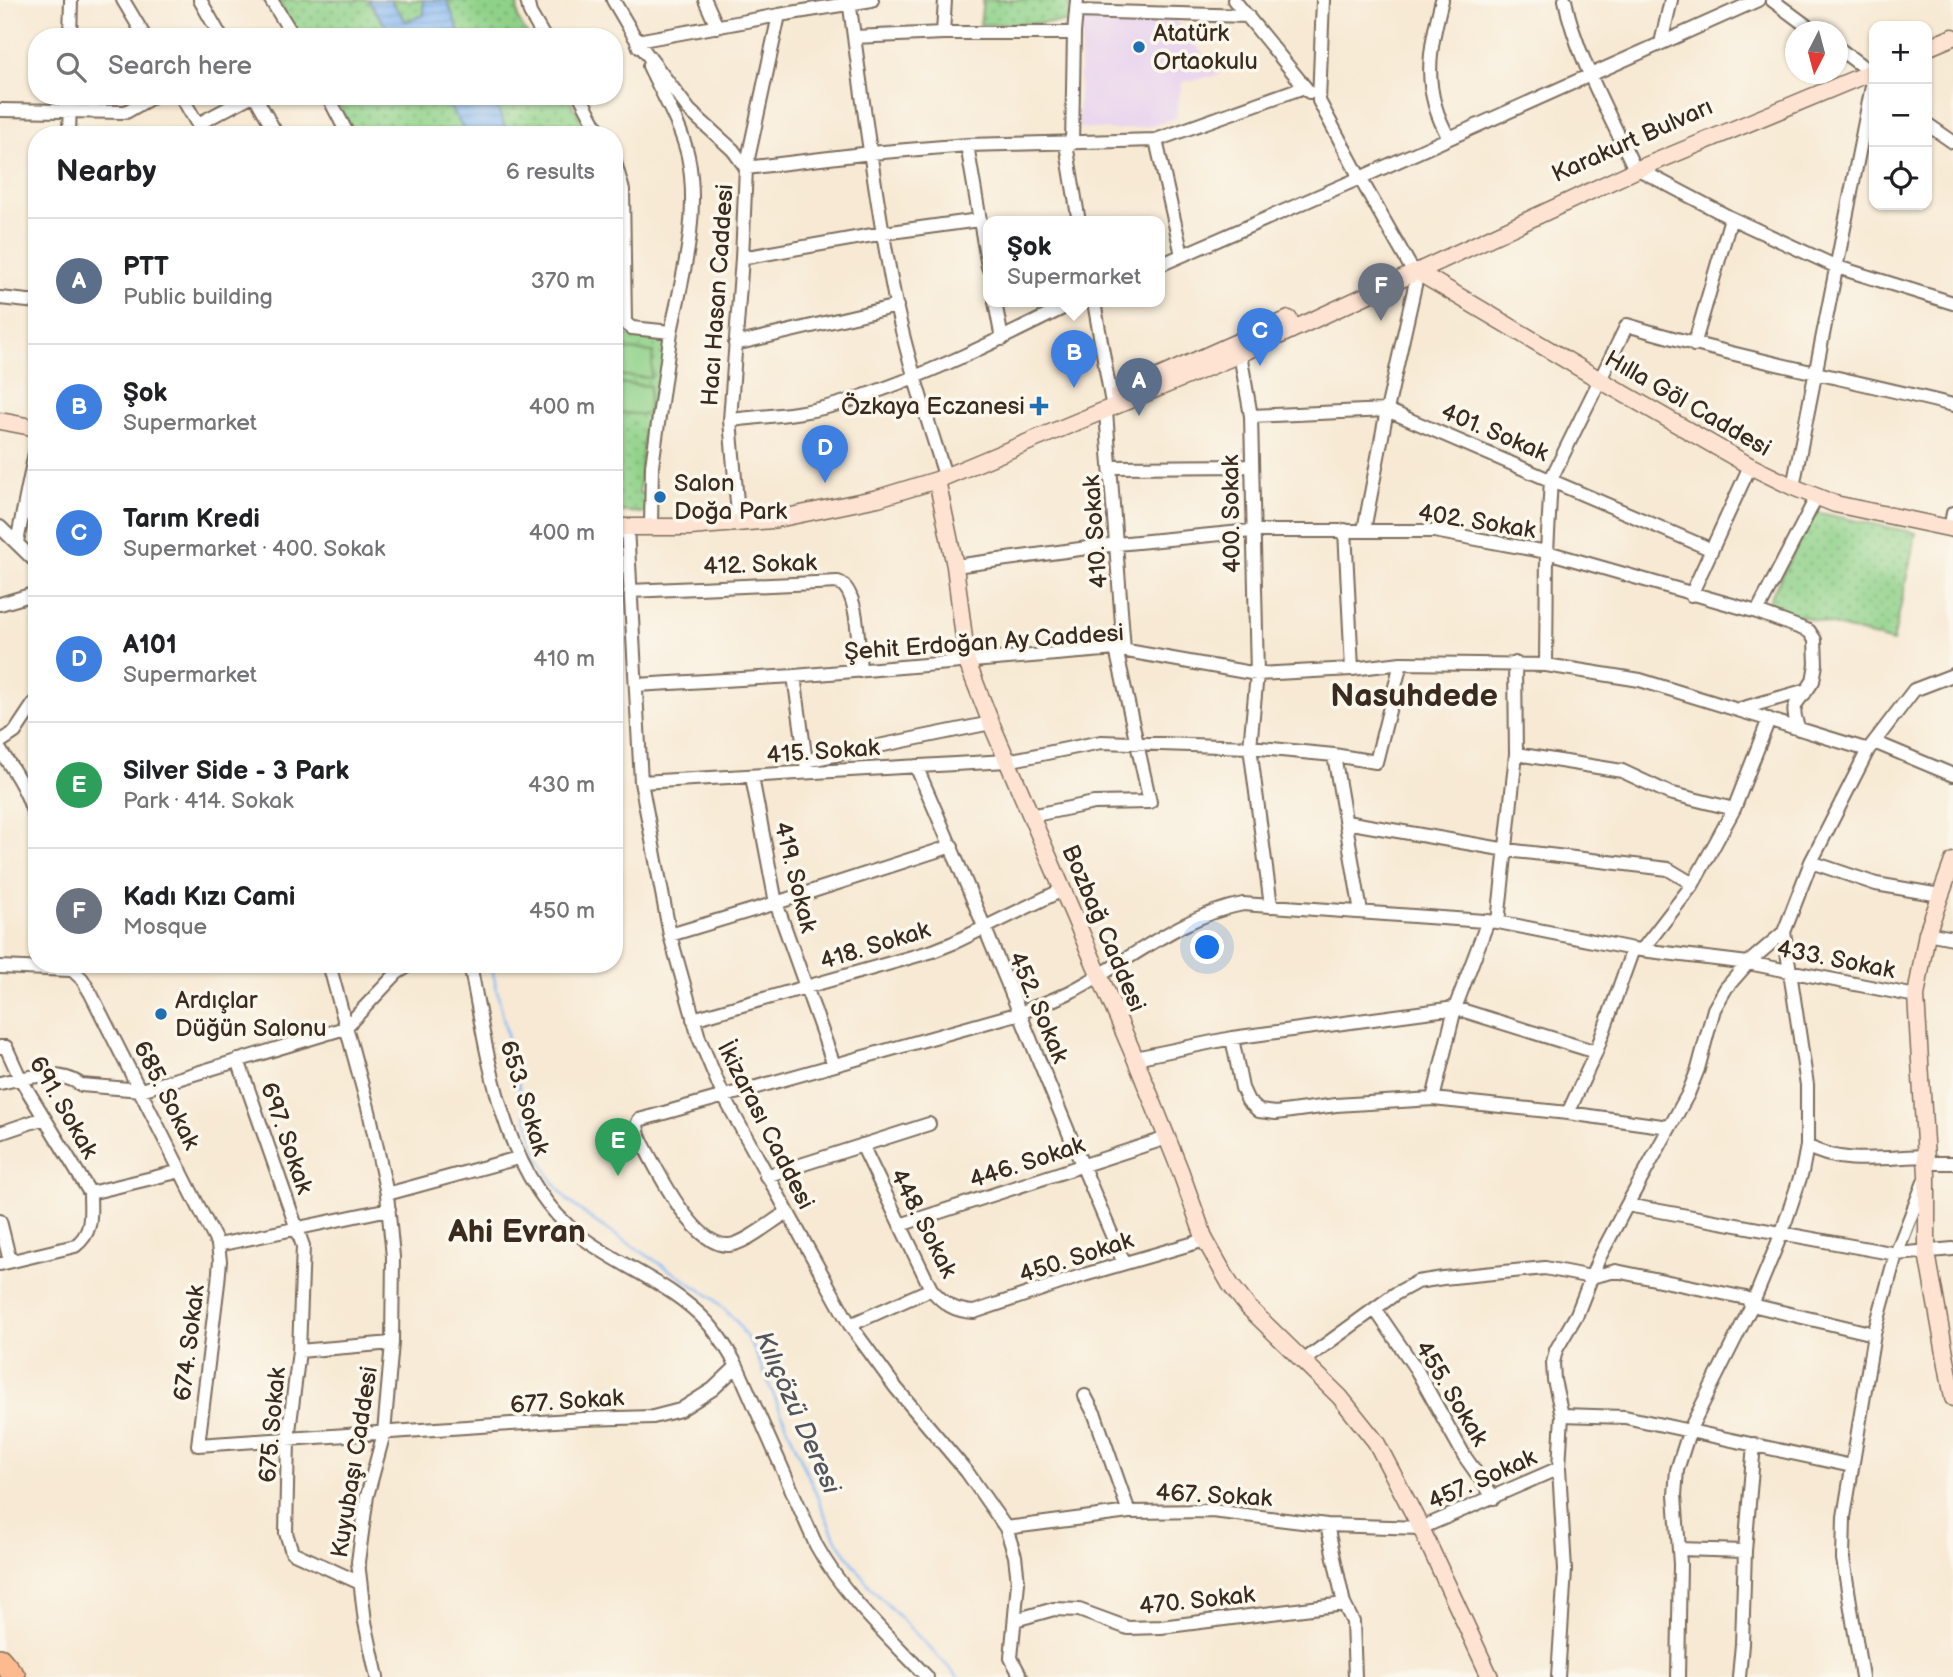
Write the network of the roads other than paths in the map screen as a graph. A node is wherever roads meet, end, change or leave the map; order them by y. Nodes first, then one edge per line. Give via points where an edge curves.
1 (71, 0) edge
2 (123, 0) edge
3 (200, 0) edge
4 (271, 0) edge
5 (527, 0) edge
6 (613, 0) edge
7 (705, 0) edge
8 (872, 0) edge
9 (945, 0) edge
10 (1234, 0) edge
11 (1323, 0) edge
12 (1442, 0) edge
13 (1565, 0) edge
14 (1671, 0) edge
15 (1758, 0) edge
16 (1772, 0) edge
17 (849, 1) edge
18 (1076, 6) edge
19 (779, 16) junction
20 (1248, 16) junction
21 (1800, 21) edge
22 (717, 27) junction
23 (70, 28) edge
24 (140, 28) edge
25 (216, 28) edge
26 (288, 28) edge
27 (539, 28) edge
28 (1953, 28) edge
29 (943, 33) junction
30 (1074, 33) junction
31 (854, 37) junction
32 (1932, 37) edge
33 (1953, 37) edge
34 (637, 41) junction
35 (1661, 43) junction
36 (1932, 46) edge
37 (1848, 56) edge
38 (1869, 72) edge
39 (1591, 75) junction
40 (1869, 75) edge
41 (1870, 84) edge
42 (1304, 87) junction
43 (1319, 101) junction
44 (69, 105) edge
45 (138, 105) edge
46 (186, 105) edge
47 (239, 105) edge
48 (259, 105) edge
49 (333, 105) edge
50 (585, 105) edge
51 (0, 110) edge
52 (69, 111) junction
53 (69, 126) edge
54 (199, 126) edge
55 (207, 126) edge
56 (271, 126) edge
57 (343, 126) edge
58 (596, 126) edge
59 (1932, 127) edge
60 (1449, 138) junction
61 (1156, 140) junction
62 (1953, 142) edge
63 (1069, 144) junction
64 (967, 145) junction
65 (871, 152) junction
66 (1635, 166) junction
67 (746, 168) junction
68 (1360, 178) junction
69 (623, 190) edge
70 (1078, 216) edge
71 (1731, 218) junction
72 (979, 220) junction
73 (884, 233) junction
74 (983, 241) edge
75 (1182, 255) junction
76 (742, 258) junction
77 (1165, 263) edge
78 (1837, 267) junction
79 (1414, 269) junction
80 (0, 298) edge
81 (28, 301) edge
82 (1953, 303) edge
83 (897, 306) junction
84 (996, 307) edge
85 (1065, 307) edge
86 (1095, 307) edge
87 (671, 332) junction
88 (1002, 339) junction
89 (735, 344) junction
90 (1694, 345) junction
91 (1240, 354) junction
92 (1815, 371) junction
93 (914, 376) junction
94 (1600, 380) junction
95 (1108, 405) junction
96 (1953, 405) edge
97 (1387, 410) junction
98 (1251, 416) junction
99 (0, 421) edge
100 (730, 421) junction
101 (28, 426) edge
102 (0, 430) edge
103 (28, 435) edge
104 (1251, 466) junction
105 (1750, 466) junction
106 (1111, 467) junction
107 (940, 474) junction
108 (1551, 479) junction
109 (1793, 487) junction
110 (28, 497) edge
111 (1816, 498) junction
112 (738, 514) junction
113 (651, 523) junction
114 (623, 524) edge
115 (1952, 524) edge
116 (0, 527) edge
117 (1345, 530) junction
118 (1364, 530) junction
119 (1252, 531) junction
120 (17, 542) junction
121 (1117, 544) junction
122 (623, 548) edge
123 (1710, 549) junction
124 (1547, 552) junction
125 (28, 554) edge
126 (955, 566) junction
127 (630, 591) junction
128 (1691, 595) junction
129 (28, 596) edge
130 (0, 604) edge
131 (1757, 612) junction
132 (1120, 650) junction
133 (967, 663) junction
134 (1401, 663) junction
135 (1515, 663) junction
136 (1546, 665) junction
137 (1352, 669) junction
138 (860, 671) junction
139 (1257, 674) junction
140 (1953, 675) edge
141 (794, 676) junction
142 (636, 685) junction
143 (1807, 690) junction
144 (1740, 709) junction
145 (28, 712) edge
146 (1769, 719) junction
147 (991, 723) junction
148 (1799, 729) junction
149 (0, 743) edge
150 (1137, 743) junction
151 (1871, 746) junction
152 (1250, 747) junction
153 (0, 750) edge
154 (1516, 754) junction
155 (1334, 755) junction
156 (1007, 761) junction
157 (916, 766) junction
158 (806, 768) junction
159 (1953, 775) edge
160 (752, 777) junction
161 (641, 782) junction
162 (28, 796) edge
163 (1734, 809) junction
164 (1030, 816) junction
165 (1346, 822) junction
166 (952, 846) junction
167 (1507, 850) junction
168 (1953, 861) edge
169 (1811, 862) junction
170 (1693, 884) junction
171 (1062, 890) junction
172 (1940, 895) junction
173 (776, 903) junction
174 (1270, 906) junction
175 (1361, 912) junction
176 (1493, 922) junction
177 (983, 928) junction
178 (1784, 932) junction
179 (1927, 933) junction
180 (670, 935) junction
181 (1953, 938) edge
182 (1637, 949) junction
183 (1748, 963) junction
184 (0, 967) edge
185 (28, 967) edge
186 (1789, 970) junction
187 (75, 973) edge
188 (331, 973) edge
189 (393, 973) edge
190 (472, 973) edge
191 (1099, 975) junction
192 (806, 988) junction
193 (1916, 996) junction
194 (1455, 1008) junction
195 (1020, 1013) junction
196 (693, 1019) junction
197 (345, 1028) junction
198 (1232, 1038) junction
199 (0, 1047) edge
200 (1596, 1052) junction
201 (1135, 1058) junction
202 (238, 1060) junction
203 (834, 1065) junction
204 (20, 1078) junction
205 (0, 1083) edge
206 (141, 1090) junction
207 (723, 1095) junction
208 (1433, 1099) junction
209 (1568, 1113) junction
210 (44, 1118) junction
211 (929, 1124) dead end
212 (1668, 1127) junction
213 (0, 1133) edge
214 (1167, 1138) junction
215 (862, 1145) junction
216 (1807, 1146) junction
217 (518, 1158) junction
218 (1953, 1163) edge
219 (1926, 1165) junction
220 (1081, 1166) junction
221 (181, 1171) junction
222 (766, 1176) junction
223 (90, 1192) junction
224 (387, 1194) junction
225 (1627, 1205) junction
226 (389, 1209) junction
227 (786, 1213) junction
228 (0, 1222) edge
229 (900, 1225) junction
230 (296, 1229) junction
231 (1781, 1235) junction
232 (1205, 1240) junction
233 (218, 1245) junction
234 (1953, 1249) edge
235 (1927, 1253) junction
236 (1896, 1254) junction
237 (5, 1263) edge
238 (1124, 1264) junction
239 (1591, 1278) junction
240 (931, 1289) junction
241 (1752, 1304) junction
242 (1375, 1309) junction
243 (960, 1311) joint
244 (850, 1325) junction
245 (1947, 1331) edge
246 (1874, 1334) junction
247 (392, 1343) junction
248 (299, 1351) junction
249 (1303, 1361) junction
250 (737, 1366) junction
251 (1085, 1396) dead end
252 (1953, 1398) edge
253 (1562, 1415) junction
254 (1690, 1429) junction
255 (384, 1433) junction
256 (288, 1439) junction
257 (1754, 1444) junction
258 (198, 1445) joint
259 (1852, 1466) junction
260 (1559, 1468) junction
261 (1494, 1498) junction
262 (1129, 1512) junction
263 (1327, 1525) junction
264 (1006, 1528) junction
265 (1421, 1528) junction
266 (1679, 1549) junction
267 (1745, 1551) junction
268 (358, 1582) junction
269 (1344, 1604) junction
270 (1015, 1620) junction
271 (0, 1659) edge
272 (15, 1677) edge
273 (377, 1677) edge
274 (927, 1677) edge
275 (1021, 1677) edge
276 (1355, 1677) edge
277 (1490, 1677) edge
278 (1558, 1677) edge
279 (1678, 1677) edge
280 (1739, 1677) edge
281 (1861, 1677) edge

1 - 23 street
2 - 24 street
3 - 25 street
4 - 26 street
5 - 27 street
6 - 34 street, Hacı Hasan Caddesi
7 - 22 street
8 - 17 street
9 - 29 street
10 - 20 street
11 - 43 street
12 - 60 street via 1429,73 1437,119
13 - 39 street
14 - 35 street
15 - 35 street
16 - 21 street
17 - 19 street
17 - 31 street
18 - 20 street
18 - 30 street
19 - 22 street
19 - 67 street
20 - 42 street
22 - 34 street
28 - 32 street
29 - 30 street
29 - 31 street
30 - 63 street
31 - 65 street
33 - 36 street
34 - 67 street, Hacı Hasan Caddesi via 690,111 733,149
34 - 87 street via 688,155 690,242
35 - 39 street
37 - 38 street
39 - 60 street
39 - 66 street
40 - 66 street, Karakurt Bulvarı
41 - 78 street
42 - 43 street
42 - 61 street
43 - 68 street
44 - 52 street
45 - 52 street via 126,112
46 - 54 street
47 - 55 street
48 - 56 street
49 - 57 street
50 - 58 street
51 - 52 street
52 - 53 street
59 - 62 street
60 - 68 street
61 - 63 street
61 - 75 street
63 - 64 street
63 - 70 street
64 - 65 street
64 - 72 street
65 - 67 street
65 - 73 street
66 - 71 street
66 - 79 street, Karakurt Bulvarı
67 - 76 street, Hacı Hasan Caddesi
68 - 75 street
68 - 79 street
69 - 87 street via 625,323 632,328
71 - 78 street
71 - 90 street
72 - 73 street
72 - 74 street
73 - 76 street
73 - 83 street
75 - 77 street
76 - 89 street, Hacı Hasan Caddesi
78 - 82 street
78 - 92 street
79 - 91 street
79 - 94 street, Hılla Göl Caddesi
79 - 95 street
79 - 97 street
80 - 81 street
83 - 89 street
83 - 93 street
84 - 88 street
85 - 88 street
86 - 95 street, 410. Sokak
87 - 113 street via 652,466
88 - 93 street
89 - 100 street, Hacı Hasan Caddesi
90 - 92 street
90 - 94 street via 1626,325
91 - 95 street
91 - 98 street, 400. Sokak
92 - 96 street
92 - 109 street
93 - 100 street via 844,402
93 - 107 street
94 - 105 street, Hılla Göl Caddesi
94 - 108 street
95 - 106 street, 410. Sokak
95 - 107 street
97 - 98 street, 401. Sokak
97 - 108 street, 401. Sokak
97 - 118 street
98 - 104 street, 400. Sokak
99 - 101 street
100 - 112 street, Hacı Hasan Caddesi
102 - 103 street
104 - 106 street
104 - 119 street, 400. Sokak
105 - 109 street, Hılla Göl Caddesi
105 - 123 street
106 - 121 street, 410. Sokak
107 - 112 street via 798,506
107 - 113 street via 878,498 796,516 715,526
107 - 126 street, Bozbağ Caddesi
108 - 123 street, 401. Sokak
108 - 124 street
109 - 111 street, Hılla Göl Caddesi
110 - 120 street
111 - 115 street, Hılla Göl Caddesi via 1854,509
111 - 131 street
112 - 113 street
113 - 114 street
116 - 120 street
117 - 118 street, 402. Sokak
117 - 119 street, 402. Sokak
117 - 137 street
118 - 124 street, 402. Sokak via 1434,531
119 - 121 street, 402. Sokak
119 - 139 street, 400. Sokak
120 - 125 street
121 - 126 street, 402. Sokak
121 - 132 street, 410. Sokak
122 - 127 street, İkizarası Caddesi
123 - 128 street
124 - 128 street, 402. Sokak
124 - 136 street
126 - 133 street, Bozbağ Caddesi
127 - 138 street, 412. Sokak via 845,584 852,596
127 - 142 street, İkizarası Caddesi
128 - 131 street, 402. Sokak
129 - 130 street
131 - 143 street, 402. Sokak via 1809,631 1815,640 1816,664
132 - 133 street, Şehit Erdoğan Ay Caddesi
132 - 139 street, Şehit Erdoğan Ay Caddesi
132 - 150 street, 410. Sokak
133 - 138 street, Şehit Erdoğan Ay Caddesi
133 - 147 street, Bozbağ Caddesi
134 - 135 street, Şehit Erdoğan Ay Caddesi
134 - 137 street, Şehit Erdoğan Ay Caddesi
134 - 155 street, 415. Sokak via 1376,762
135 - 136 street, Şehit Erdoğan Ay Caddesi
135 - 154 street
136 - 144 street, Şehit Erdoğan Ay Caddesi via 1640,680
137 - 139 street, Şehit Erdoğan Ay Caddesi
138 - 141 street, Şehit Erdoğan Ay Caddesi
139 - 152 street, 400. Sokak
140 - 151 street via 1914,691
141 - 142 street, Şehit Erdoğan Ay Caddesi
141 - 158 street
142 - 161 street, İkizarası Caddesi
143 - 144 street
143 - 148 street, 402. Sokak via 1794,702
144 - 146 street, Şehit Erdoğan Ay Caddesi
145 - 149 street via 15,732
146 - 148 street, Şehit Erdoğan Ay Caddesi
146 - 163 street
147 - 156 street, Bozbağ Caddesi
147 - 158 street
148 - 151 street, Şehit Erdoğan Ay Caddesi
150 - 152 street, 415. Sokak
150 - 156 street, 415. Sokak via 1101,742
150 - 164 street, 410. Sokak via 1150,802 1094,803
151 - 159 street, Şehit Erdoğan Ay Caddesi
151 - 169 street
152 - 155 street, 415. Sokak
152 - 174 street, 400. Sokak
153 - 162 street
154 - 163 street via 1622,771 1669,793
154 - 167 street
155 - 165 street
156 - 157 street, 415. Sokak
156 - 164 street, Bozbağ Caddesi
157 - 158 street, 415. Sokak
157 - 166 street, 452. Sokak
158 - 160 street, 415. Sokak
160 - 161 street, 415. Sokak
160 - 173 street, 419. Sokak
161 - 180 street, İkizarası Caddesi
163 - 170 street
164 - 171 street, Bozbağ Caddesi
165 - 167 street
165 - 175 street
166 - 173 street
166 - 177 street, 452. Sokak
167 - 170 street via 1668,869
167 - 176 street
168 - 172 street
169 - 172 street via 1876,884
169 - 178 street
170 - 182 street
171 - 177 street, 418. Sokak
171 - 191 street, Bozbağ Caddesi
172 - 179 street
173 - 180 street
173 - 192 street, 419. Sokak
174 - 175 street, 433. Sokak
174 - 191 street, 433. Sokak via 1243,904 1203,916
175 - 176 street, 433. Sokak
176 - 182 street, 433. Sokak
176 - 194 street
177 - 192 street, 418. Sokak via 933,951
177 - 195 street, 452. Sokak
178 - 183 street
178 - 186 street
179 - 181 street
179 - 193 street
180 - 196 street, İkizarası Caddesi
182 - 183 street, 433. Sokak
182 - 200 street
183 - 186 street, 433. Sokak
183 - 212 street via 1714,1009 1698,1069
184 - 185 street
186 - 193 street, 433. Sokak
186 - 216 street via 1807,1085
187 - 206 street, 685. Sokak via 91,994
188 - 197 street, Kuyubaşı Caddesi
189 - 197 street
190 - 217 street, 653. Sokak via 494,1079
191 - 195 street, 433. Sokak
191 - 201 street, Bozbağ Caddesi
192 - 196 street, 418. Sokak
192 - 203 street, 419. Sokak
193 - 219 street
194 - 198 street
194 - 200 street
194 - 208 street
195 - 203 street, 433. Sokak
195 - 220 street, 452. Sokak
196 - 207 street, İkizarası Caddesi
197 - 202 street
197 - 224 street, Kuyubaşı Caddesi
198 - 201 street
198 - 208 street via 1242,1088 1259,1111
199 - 204 street, 691. Sokak via 6,1047
200 - 209 street
201 - 214 street, Bozbağ Caddesi
202 - 206 street
202 - 230 street, 697. Sokak
203 - 207 street, 433. Sokak
204 - 205 street
204 - 206 street via 64,1077 81,1086
204 - 210 street, 691. Sokak
206 - 221 street, 685. Sokak
207 - 222 street, İkizarası Caddesi
207 - 227 street, 433. Sokak via 639,1121 639,1136 686,1218 720,1244 738,1243
208 - 209 street
209 - 212 street
210 - 213 street
210 - 223 street, 691. Sokak
211 - 215 street
212 - 225 street
214 - 220 street, 446. Sokak
214 - 232 street, Bozbağ Caddesi
215 - 222 street
215 - 229 street, 448. Sokak
216 - 219 street via 1841,1158
216 - 231 street
217 - 224 street
217 - 250 street, 653. Sokak via 560,1219 580,1237 690,1306 723,1341
218 - 219 street
219 - 235 street
219 - 236 street
220 - 229 street, 446. Sokak
220 - 238 street, 452. Sokak
221 - 223 street
221 - 233 street, 685. Sokak
222 - 227 street, İkizarası Caddesi
223 - 237 street via 85,1239 75,1246
224 - 226 street, Kuyubaşı Caddesi
225 - 231 street
225 - 239 street
226 - 230 street
226 - 247 street, Kuyubaşı Caddesi
227 - 244 street, İkizarası Caddesi
228 - 237 street
229 - 240 street, 448. Sokak
230 - 233 street
230 - 248 street, 675. Sokak via 303,1246
231 - 236 street
231 - 241 street
232 - 238 street, 450. Sokak
232 - 249 street, Bozbağ Caddesi via 1239,1295
233 - 258 street, 674. Sokak via 218,1283
234 - 235 street
235 - 236 street
235 - 245 street
236 - 246 street
238 - 243 street, 450. Sokak via 974,1312
239 - 241 street via 1616,1271 1746,1298
239 - 242 street via 1545,1268 1443,1278 1417,1282
239 - 253 street via 1553,1363
240 - 243 street, 448. Sokak
240 - 244 street
241 - 246 street
241 - 254 street
242 - 249 street
242 - 261 street, 455. Sokak
244 - 264 street, İkizarası Caddesi
245 - 252 street
246 - 259 street
247 - 248 street
247 - 255 street, Kuyubaşı Caddesi
248 - 256 street, 675. Sokak
249 - 265 street, Bozbağ Caddesi via 1376,1442
250 - 255 street, 677. Sokak via 713,1389 680,1410 653,1417
250 - 274 street, 653. Sokak via 828,1567
251 - 262 street
253 - 254 street via 1625,1417
253 - 260 street
254 - 257 street
254 - 266 street via 1677,1470
255 - 256 street, 677. Sokak
255 - 268 street, Kuyubaşı Caddesi via 367,1496
256 - 258 street, 677. Sokak
256 - 268 street, 675. Sokak via 286,1533 292,1552
257 - 259 street
257 - 267 street
259 - 281 street via 1843,1559
260 - 261 street, 457. Sokak
260 - 278 street via 1565,1570
261 - 265 street, 457. Sokak
262 - 263 street, 467. Sokak via 1212,1511
262 - 264 street, 467. Sokak
263 - 265 street, 467. Sokak
263 - 269 street
264 - 270 street, İkizarası Caddesi via 1017,1569
265 - 277 street, Bozbağ Caddesi
266 - 267 street
266 - 279 street
267 - 280 street
268 - 273 street, Kuyubaşı Caddesi
269 - 270 street, 470. Sokak via 1161,1627 1128,1628 1079,1611 1054,1609
269 - 276 street via 1353,1622
270 - 275 street, İkizarası Caddesi via 1011,1658
271 - 272 highway

